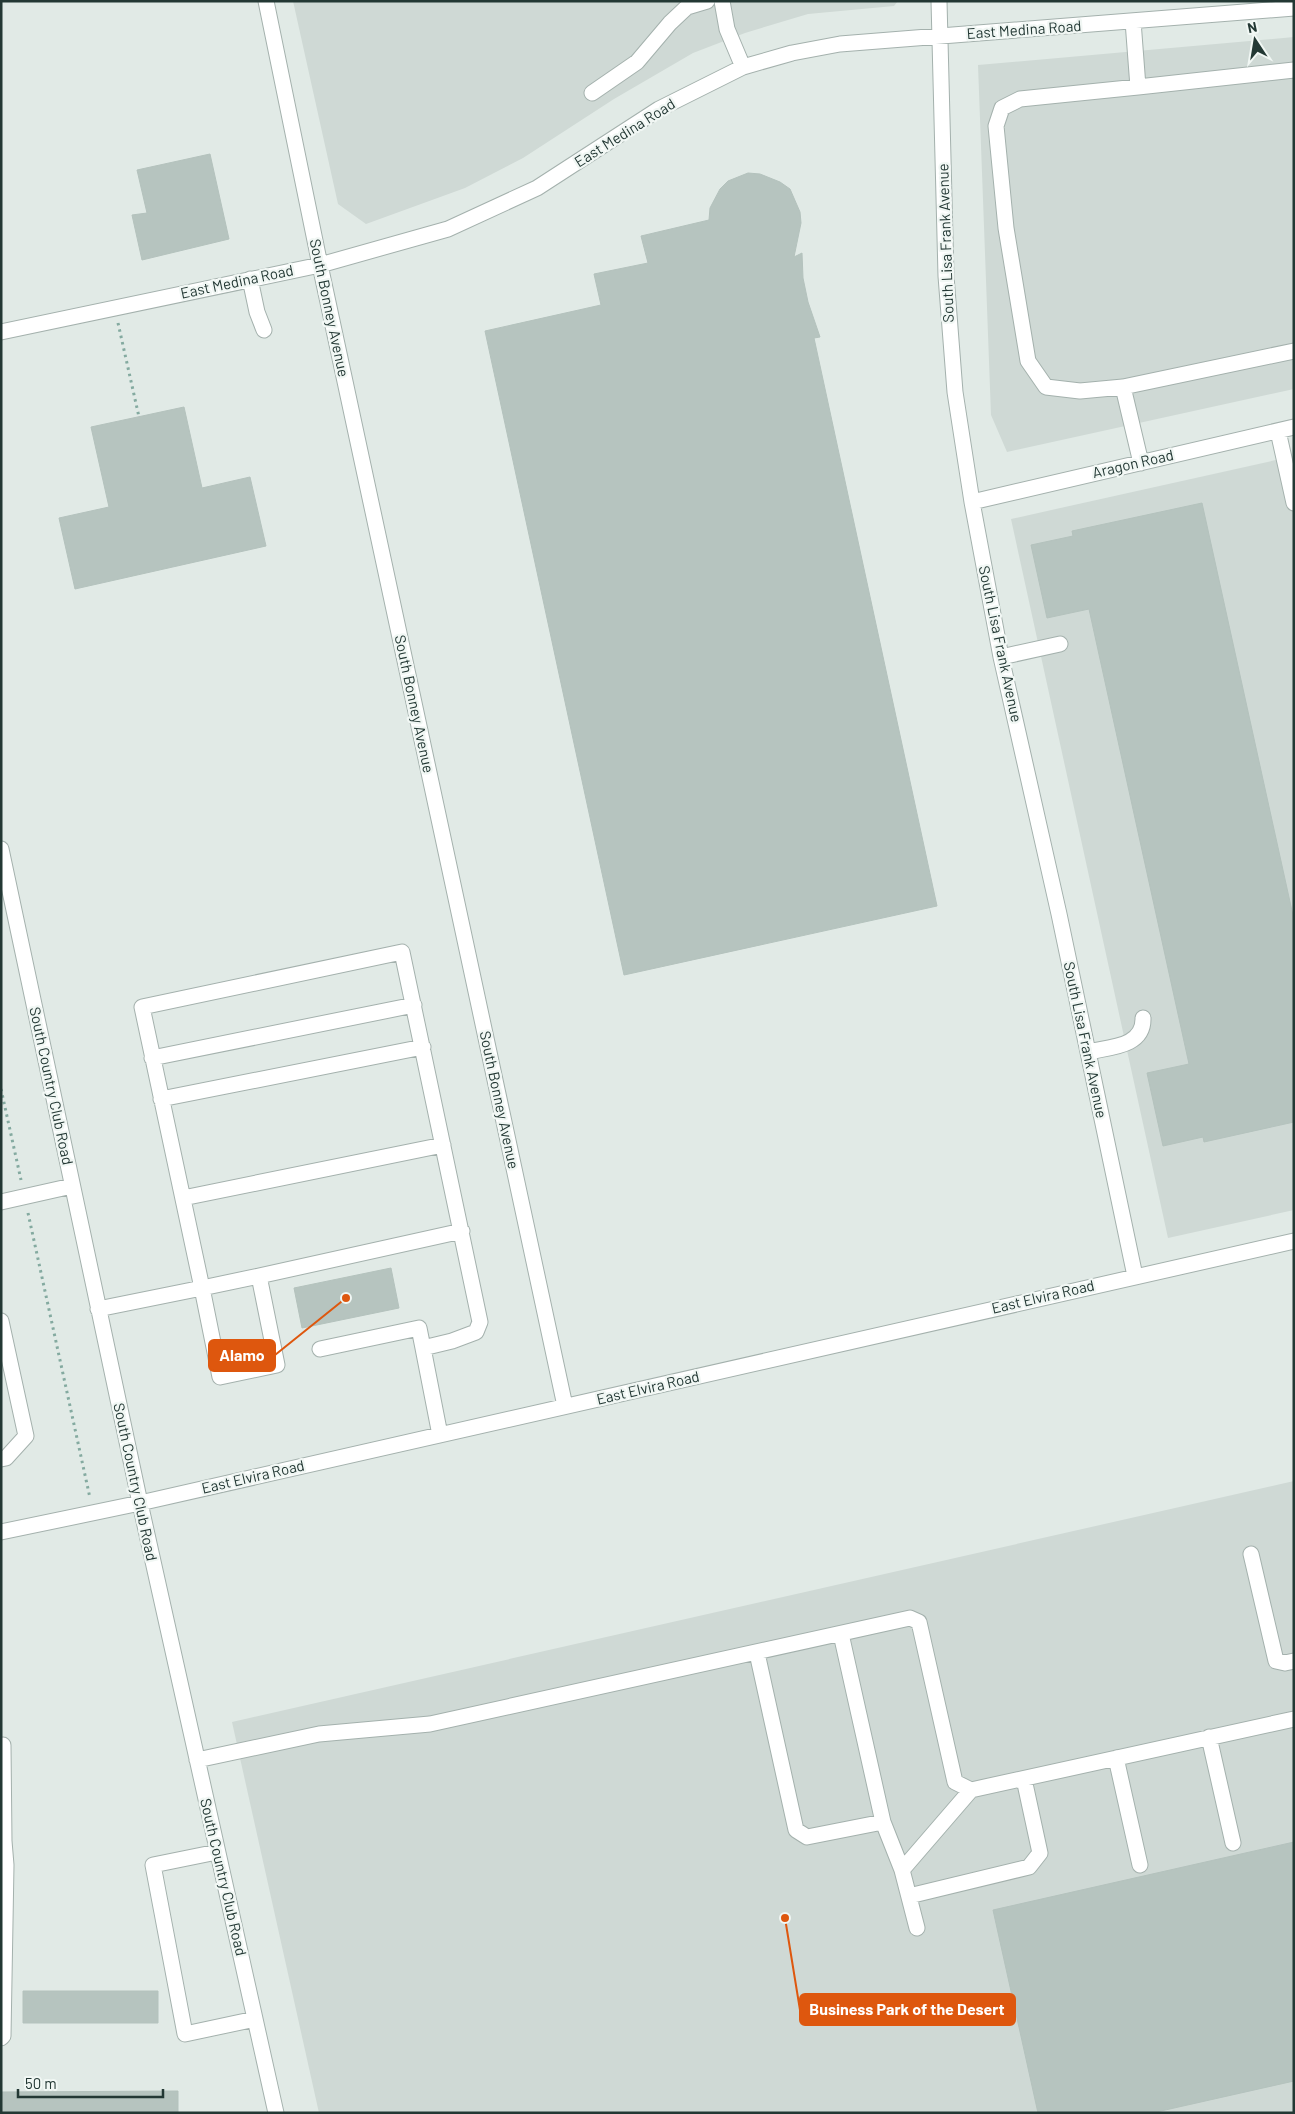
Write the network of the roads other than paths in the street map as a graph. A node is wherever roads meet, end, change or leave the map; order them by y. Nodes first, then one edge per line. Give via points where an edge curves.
1 (266, 1) edge
2 (707, 1) edge
3 (939, 1) edge
4 (686, 4) edge
5 (723, 4) edge
6 (1294, 8) edge
7 (1133, 21) junction
8 (940, 36) junction
9 (743, 67) junction
10 (1294, 70) edge
11 (1138, 86) junction
12 (592, 93) dead end
13 (320, 265) junction
14 (250, 279) junction
15 (264, 330) dead end
16 (1, 332) edge
17 (1294, 351) edge
18 (1123, 386) junction
19 (1294, 427) edge
20 (1278, 431) junction
21 (1141, 462) junction
22 (972, 502) junction
23 (1294, 503) edge
24 (1060, 644) dead end
25 (1001, 657) junction
26 (1, 850) edge
27 (414, 1005) junction
28 (1143, 1018) dead end
29 (423, 1047) junction
30 (1088, 1052) junction
31 (152, 1058) junction
32 (161, 1099) junction
33 (443, 1145) junction
34 (72, 1186) junction
35 (183, 1198) junction
36 (1, 1202) edge
37 (462, 1231) junction
38 (1294, 1241) edge
39 (259, 1276) junction
40 (1135, 1276) junction
41 (202, 1288) junction
42 (98, 1308) junction
43 (1, 1321) edge
44 (423, 1348) junction
45 (320, 1349) dead end
46 (565, 1406) junction
47 (440, 1435) junction
48 (1, 1459) edge
49 (140, 1503) junction
50 (1, 1532) edge
51 (1251, 1554) dead end
52 (841, 1634) junction
53 (757, 1653) junction
54 (1294, 1661) edge
55 (1294, 1719) edge
56 (1209, 1737) junction
57 (3, 1745) dead end
58 (1116, 1758) junction
59 (197, 1760) junction
60 (1024, 1779) junction
61 (971, 1790) junction
62 (882, 1822) junction
63 (1233, 1843) dead end
64 (217, 1852) junction
65 (1140, 1865) dead end
66 (902, 1870) junction
67 (909, 1896) junction
68 (917, 1928) dead end
69 (255, 2019) junction
70 (1, 2038) edge
71 (276, 2113) edge

1 - 13 street, South Bonney Avenue
2 - 4 street
3 - 8 street, South Lisa Frank Avenue
4 - 12 street via 638,62
5 - 9 street via 728,29
6 - 7 street, East Medina Road
7 - 8 street, East Medina Road
7 - 11 street
8 - 9 street, East Medina Road via 840,44
8 - 22 street, South Lisa Frank Avenue via 946,276 955,392
9 - 13 street, East Medina Road via 659,108 537,188 448,229
10 - 11 street
11 - 18 street via 1020,99 1002,108 996,126 1006,228 1028,361 1046,387 1080,391
13 - 14 street, East Medina Road
13 - 46 street, South Bonney Avenue
14 - 15 street
14 - 16 street, East Medina Road
17 - 18 street
18 - 21 street
19 - 20 street, Aragon Road
20 - 21 street, Aragon Road
20 - 23 street
21 - 22 street, Aragon Road
22 - 25 street, South Lisa Frank Avenue
24 - 25 street
25 - 30 street, South Lisa Frank Avenue
26 - 34 street, South Country Club Road
27 - 29 street
27 - 31 street
27 - 31 street via 402,952 142,1007
28 - 30 street via 1144,1027 1132,1042
29 - 32 street
29 - 33 street
30 - 40 street, South Lisa Frank Avenue
31 - 32 street
32 - 35 street
33 - 35 street
33 - 37 street
34 - 36 street
34 - 42 street, South Country Club Road
35 - 41 street
37 - 39 street
37 - 44 street via 480,1322 476,1332
38 - 40 street, East Elvira Road
39 - 41 street
39 - 41 street via 277,1365 220,1377
40 - 46 street, East Elvira Road
41 - 42 street
42 - 49 street, South Country Club Road
43 - 48 street via 26,1436 6,1458
44 - 45 street via 419,1328
44 - 47 street
46 - 47 street, East Elvira Road
47 - 49 street, East Elvira Road
49 - 50 street, East Elvira Road
49 - 59 street, South Country Club Road
51 - 54 street via 1276,1661
52 - 53 street
52 - 61 street via 910,1618 919,1622 955,1782
52 - 62 street
53 - 59 street via 430,1724 319,1734
53 - 62 street via 796,1830 807,1838
55 - 56 street
56 - 58 street
56 - 63 street
57 - 70 street via 6,1865
58 - 60 street
58 - 65 street
59 - 64 street, South Country Club Road
60 - 61 street
60 - 67 street via 1040,1853 1029,1867
61 - 66 street
62 - 66 street
64 - 69 street, South Country Club Road
64 - 69 street via 153,1865 185,2034
66 - 67 street
67 - 68 street
69 - 71 street, South Country Club Road

